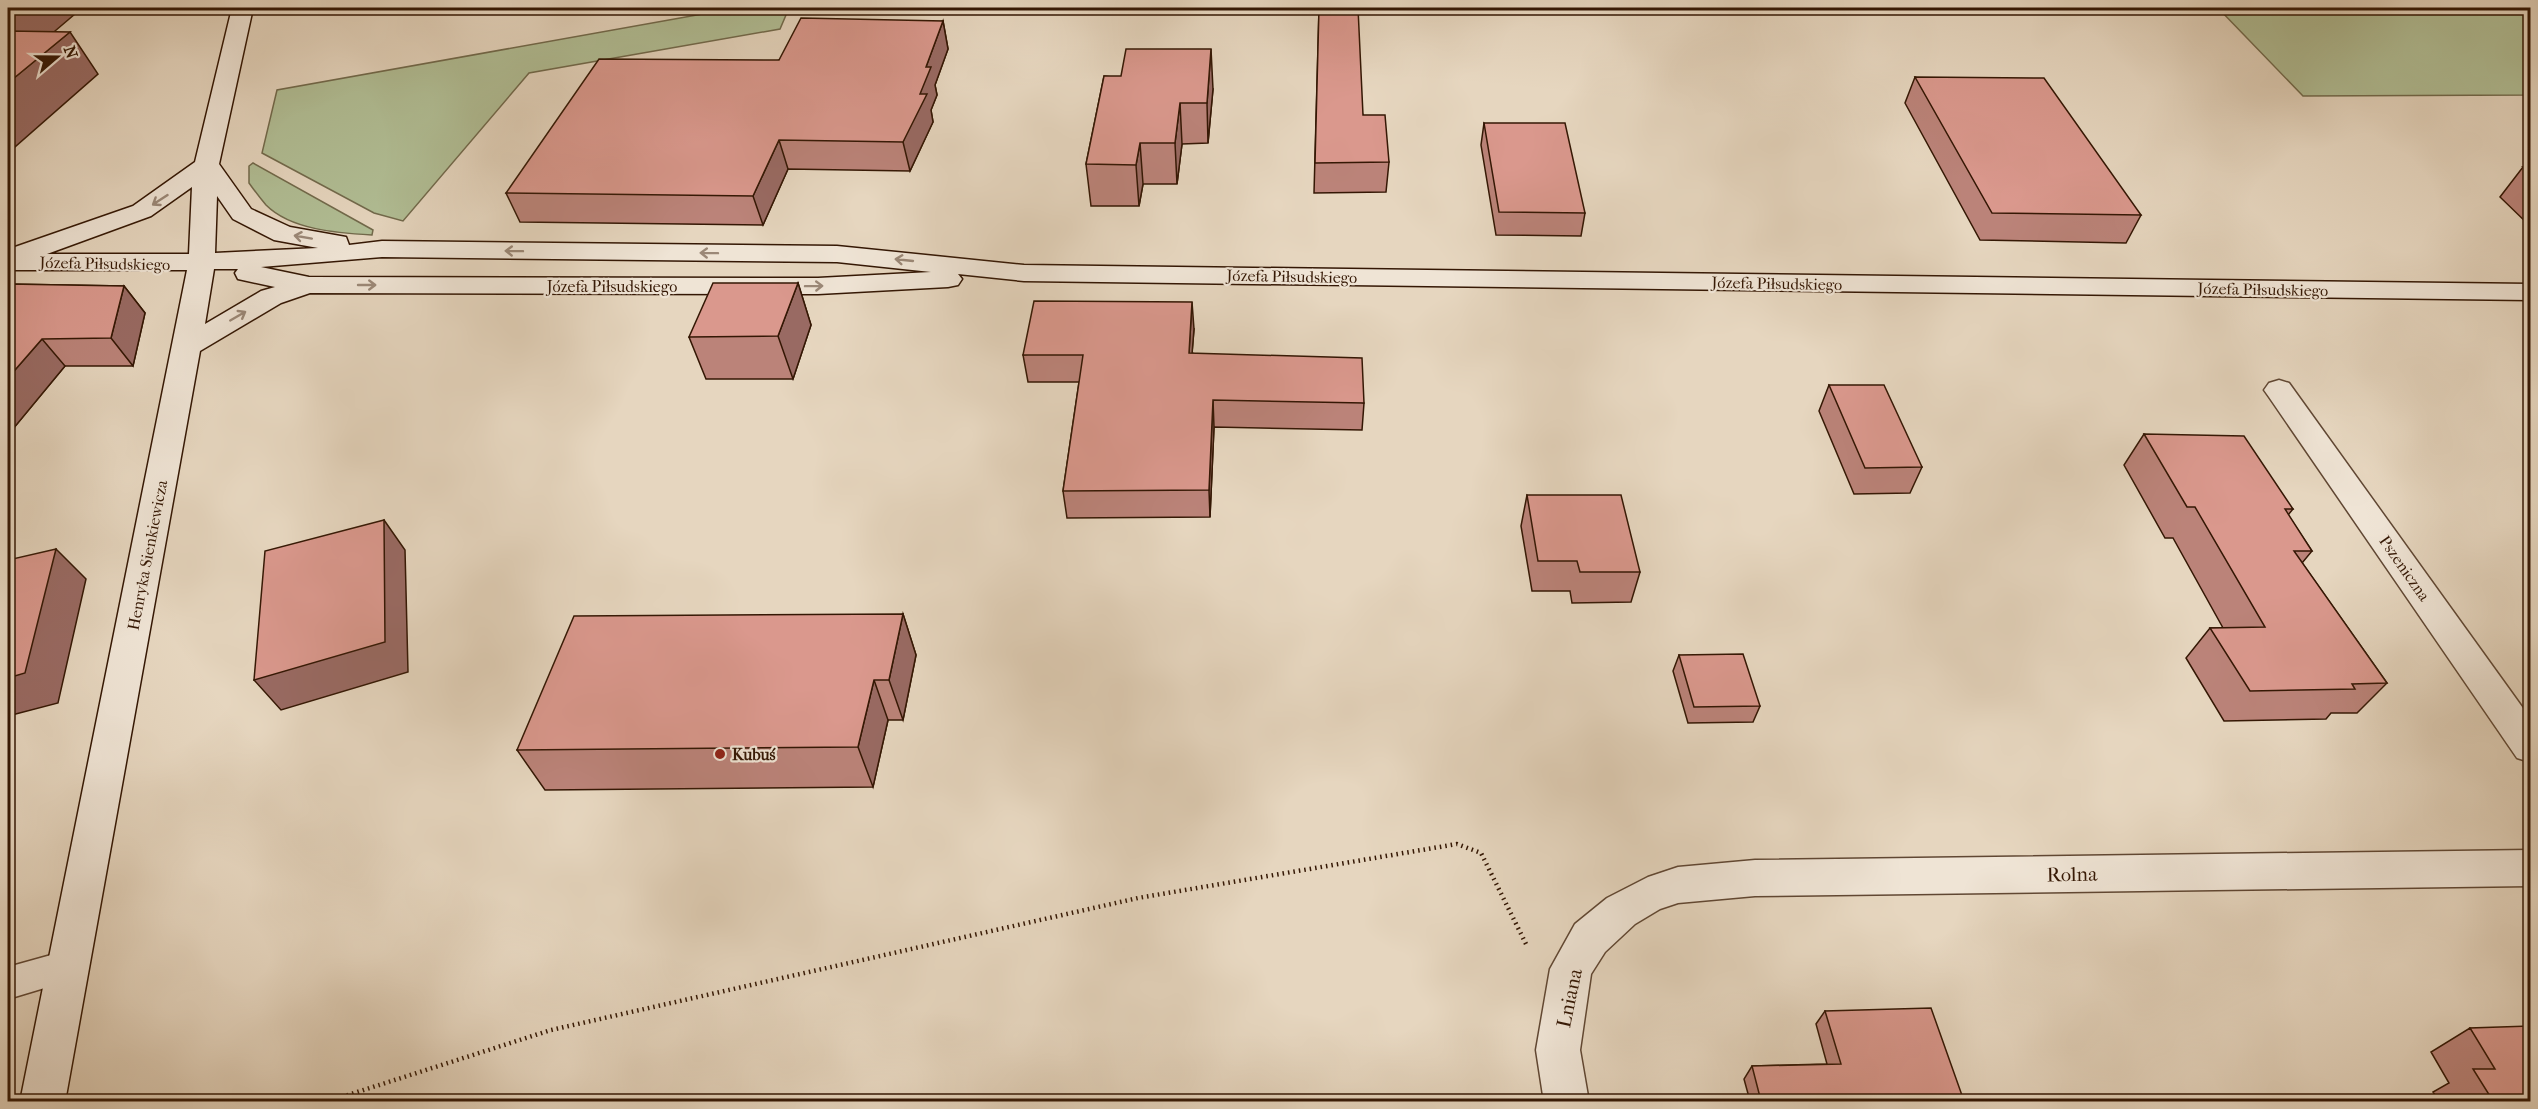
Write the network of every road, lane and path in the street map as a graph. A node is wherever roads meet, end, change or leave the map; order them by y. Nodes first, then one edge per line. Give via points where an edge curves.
1 (242, 8) edge
2 (207, 165) junction
3 (382, 249) junction
4 (8, 260) edge
5 (202, 264) junction
6 (1024, 273) junction
7 (309, 285) junction
8 (2530, 292) edge
9 (187, 345) junction
10 (2279, 390) dead end
11 (2530, 747) edge
12 (2530, 868) edge
13 (1621, 911) joint
14 (1528, 947) dead end
15 (69, 966) junction
16 (8, 983) edge
17 (42, 1101) edge
18 (326, 1101) edge
19 (1567, 1101) edge

1 - 2 main road, Henryka Sienkiewicza
3 -> 2 main road via 283,234 264,227 242,214
2 -> 4 main road via 142,211
2 - 5 main road, Henryka Sienkiewicza
3 - 5 main road, Józefa Piłsudskiego via 324,257
6 -> 3 main road, Józefa Piłsudskiego via 837,255
4 - 5 main road, Józefa Piłsudskiego
5 - 7 main road, Józefa Piłsudskiego
5 - 9 main road, Henryka Sienkiewicza
7 -> 6 main road, Józefa Piłsudskiego via 818,286
6 - 8 main road, Józefa Piłsudskiego
9 -> 7 main road via 271,297
9 - 15 main road, Henryka Sienkiewicza
10 - 11 main road, Pszeniczna
12 - 13 main road, Rolna via 1755,878 1678,885 1648,895
13 - 19 main road, Lniana via 1590,938 1571,969 1558,1050
14 - 18 path via 1481,854 1457,844 1138,898 551,1030
15 - 16 lane
15 - 17 main road, Henryka Sienkiewicza

